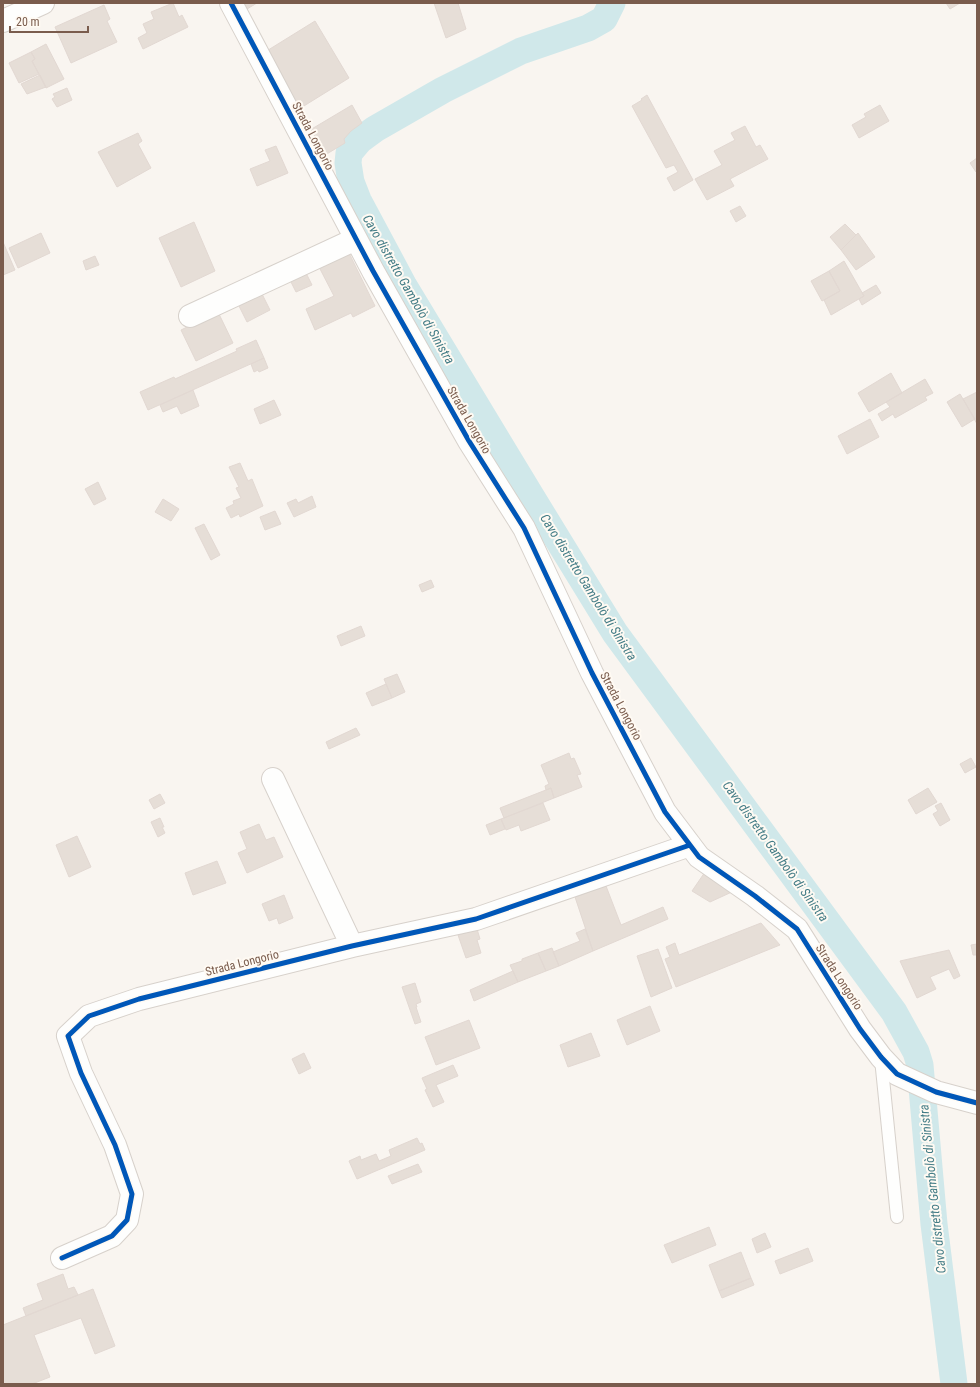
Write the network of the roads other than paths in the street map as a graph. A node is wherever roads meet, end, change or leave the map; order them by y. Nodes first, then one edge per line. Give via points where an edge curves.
1 (43, 3) edge
2 (231, 3) edge
3 (3, 21) edge
4 (356, 239) junction
5 (190, 316) dead end
6 (273, 779) dead end
7 (690, 845) junction
8 (352, 946) junction
9 (881, 1057) junction
10 (977, 1103) edge
11 (897, 1217) dead end
12 (62, 1258) dead end

1 - 3 street
2 - 4 street, Strada Longorio
4 - 5 street
4 - 7 street, Strada Longorio via 469,441 524,528 592,673 665,812
6 - 8 street
7 - 8 street, Strada Longorio via 476,919
7 - 9 street, Strada Longorio via 699,857 755,896 796,929 860,1029
8 - 12 street, Strada Longorio via 139,999 89,1016 68,1036 81,1074 115,1145 132,1194 127,1220 112,1236
9 - 10 street, Strada Longorio via 897,1074 936,1092
9 - 11 lane

